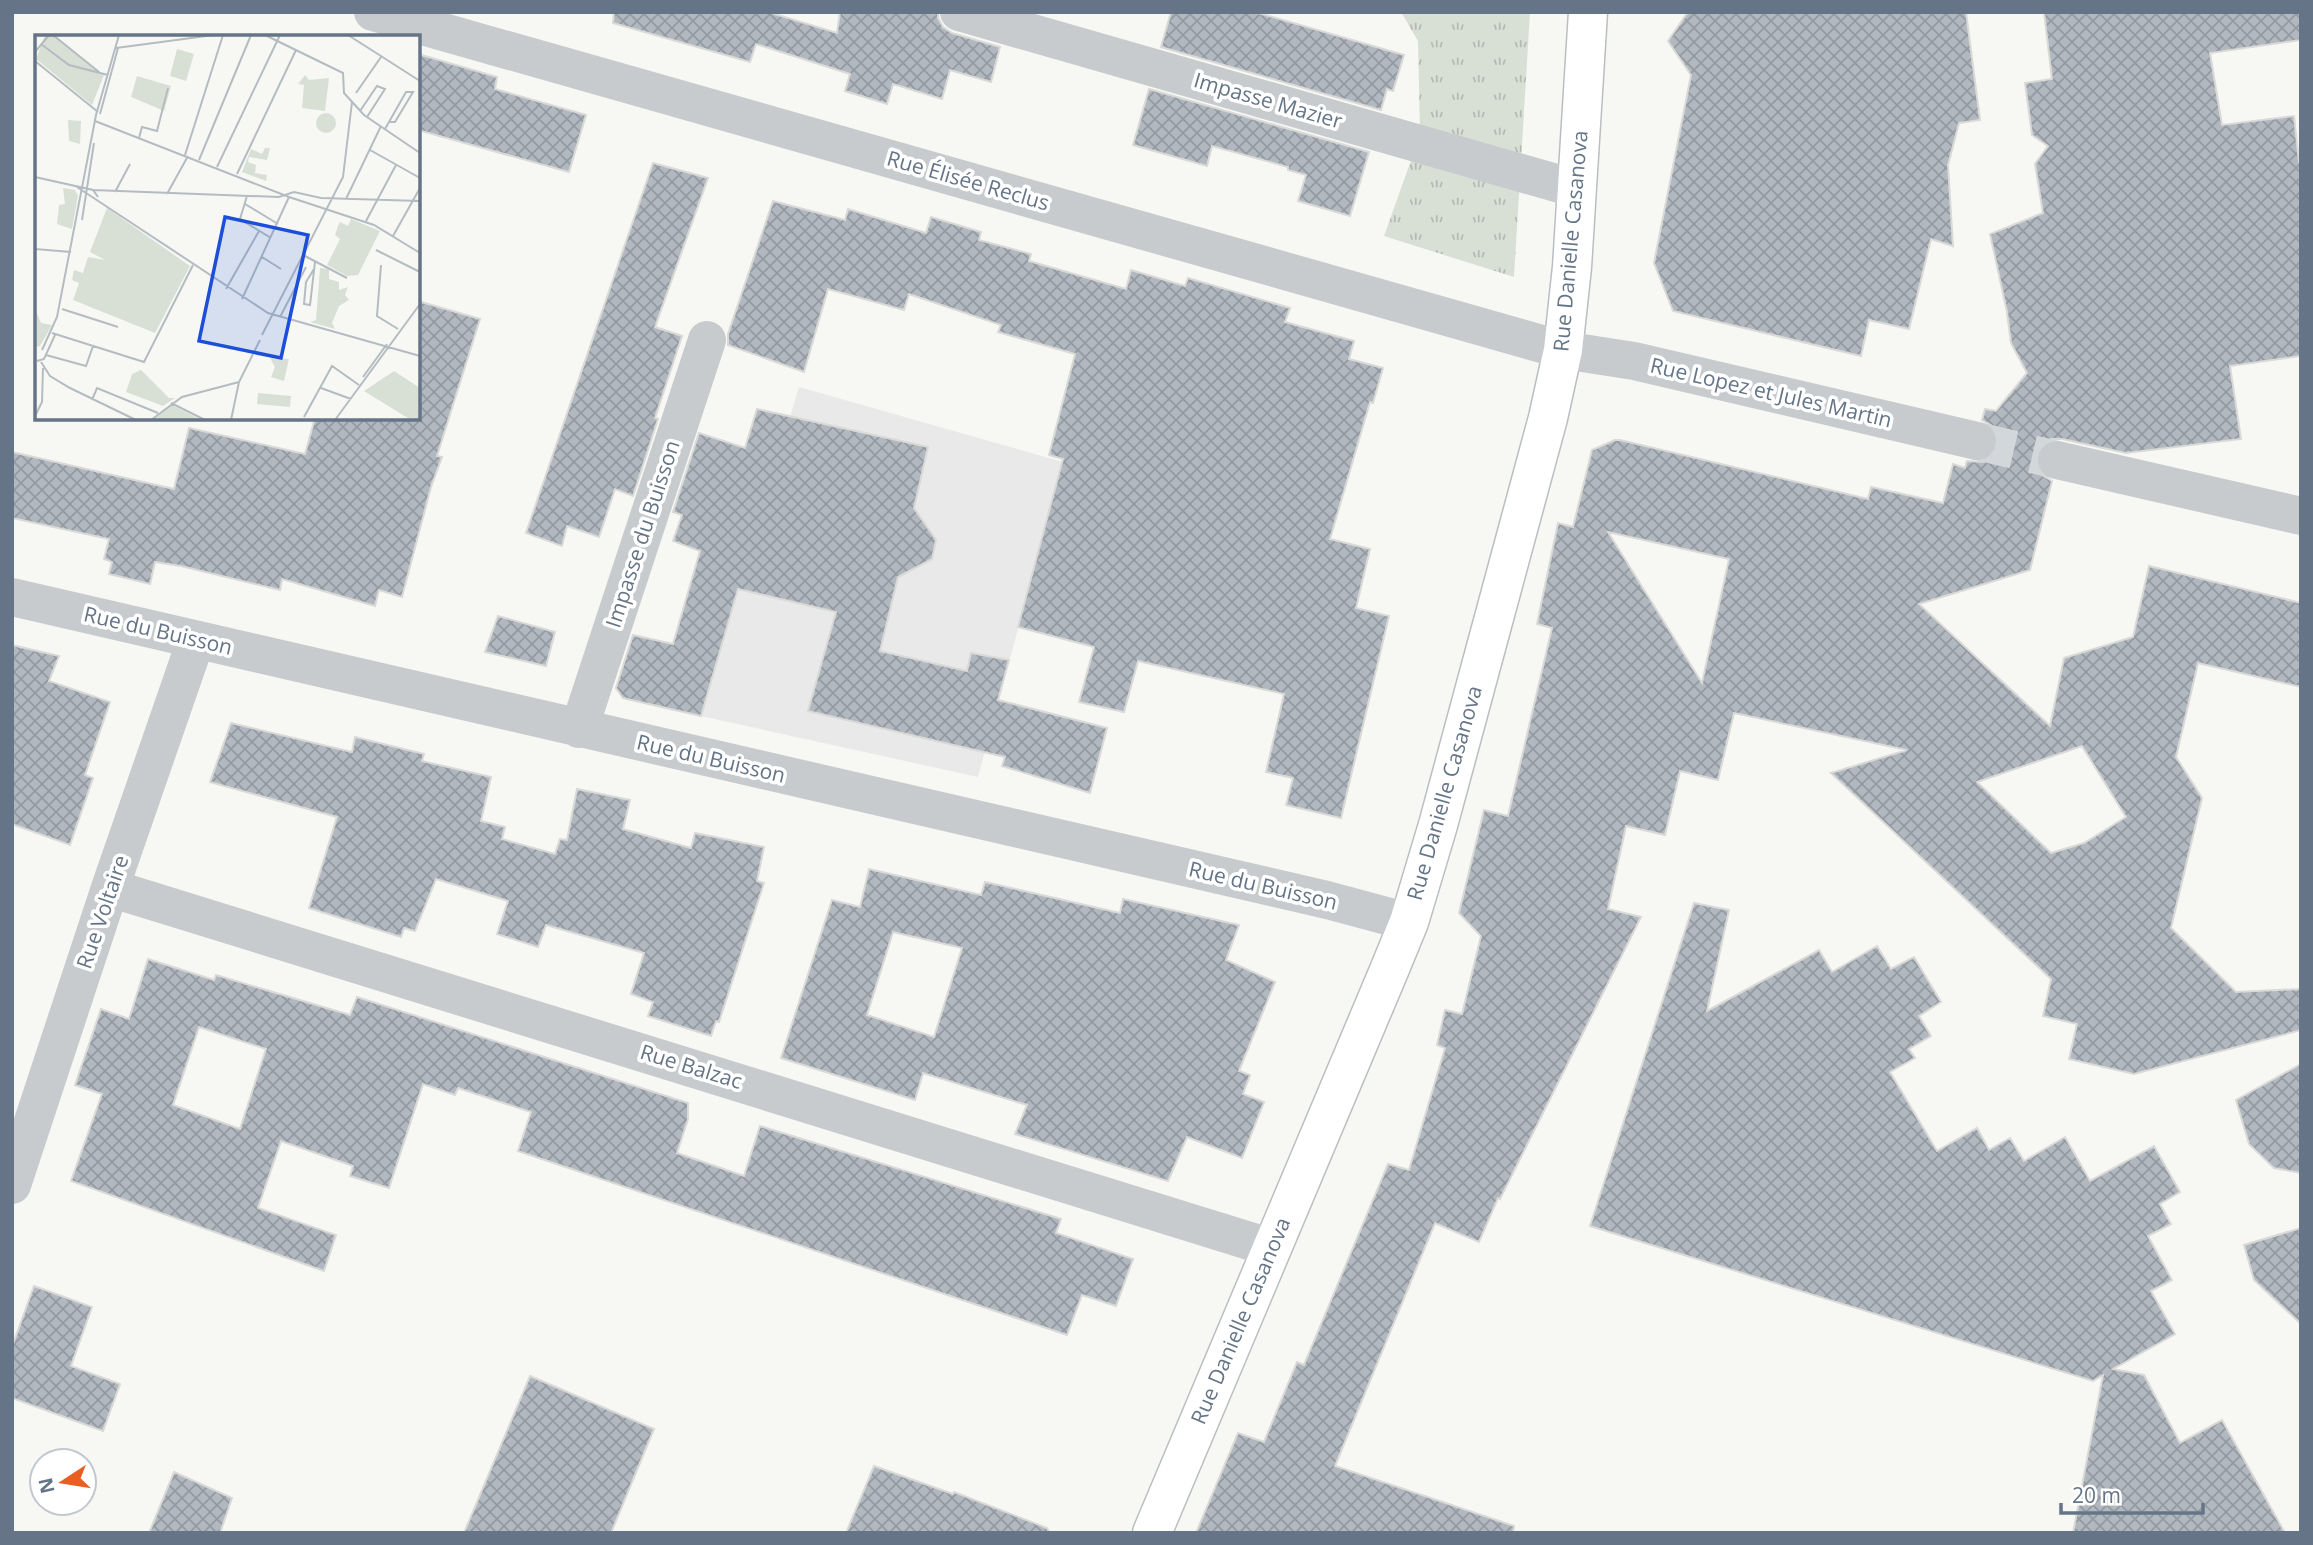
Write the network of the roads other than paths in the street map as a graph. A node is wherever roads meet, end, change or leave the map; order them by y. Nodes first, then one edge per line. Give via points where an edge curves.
1 (960, 12) edge
2 (1588, 12) edge
3 (377, 13) edge
4 (1577, 189) junction
5 (707, 340) dead end
6 (1563, 350) junction
7 (1977, 441) tunnel mouth
8 (2057, 460) tunnel mouth
9 (2301, 516) edge
10 (12, 597) edge
11 (196, 640) junction
12 (579, 729) junction
13 (110, 888) junction
14 (1409, 922) junction
15 (12, 1185) edge
16 (1272, 1248) junction
17 (1152, 1533) edge

1 - 4 street, Impasse Mazier
2 - 4 main road, Rue Danielle Casanova
3 - 6 street, Rue Élisée Reclus
4 - 6 main road, Rue Danielle Casanova
5 - 12 street, Impasse du Buisson
6 - 7 street, Rue Lopez et Jules Martin via 1633,361
6 - 14 main road, Rue Danielle Casanova
8 - 9 street
10 - 11 street, Rue du Buisson
11 - 12 street, Rue du Buisson
11 - 13 street, Rue Voltaire
12 - 14 street, Rue du Buisson
13 - 15 street, Rue Voltaire
13 - 16 street, Rue Balzac
14 - 16 main road, Rue Danielle Casanova
16 - 17 main road, Rue Danielle Casanova

